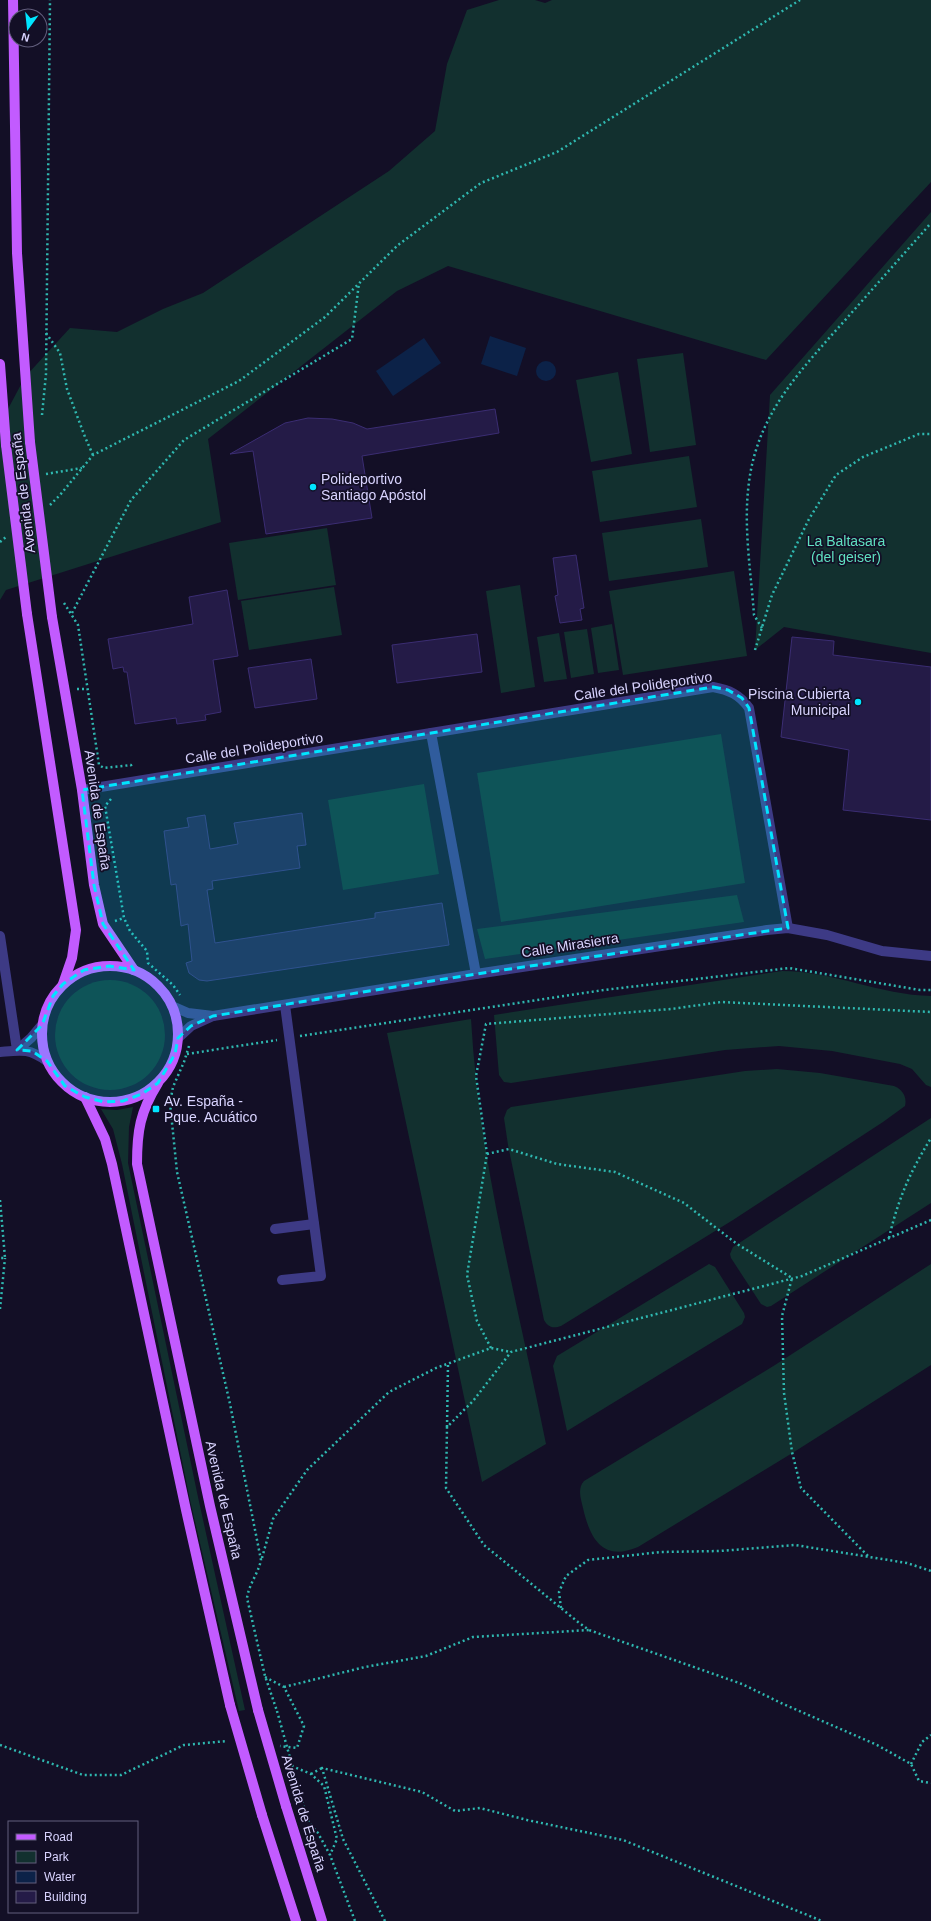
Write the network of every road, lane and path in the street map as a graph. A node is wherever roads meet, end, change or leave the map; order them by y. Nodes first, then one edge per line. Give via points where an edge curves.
1 (13, 0) edge
2 (50, 0) edge
3 (800, 0) edge
4 (931, 223) edge
5 (359, 283) junction
6 (46, 333) junction
7 (0, 364) edge
8 (42, 421) dead end
9 (931, 434) edge
10 (93, 455) junction
11 (48, 507) dead end
12 (12, 533) dead end
13 (0, 542) edge
14 (64, 602) dead end
15 (72, 613) junction
16 (762, 628) junction
17 (755, 650) dead end
18 (431, 733) junction
19 (134, 782) junction
20 (82, 790) junction
21 (116, 798) dead end
22 (788, 928) junction
23 (0, 936) edge
24 (931, 956) edge
25 (134, 970) junction
26 (476, 974) junction
27 (63, 984) junction
28 (931, 990) edge
29 (183, 1000) dead end
30 (285, 1005) junction
31 (172, 1006) junction
32 (931, 1012) edge
33 (212, 1016) junction
34 (42, 1026) junction
35 (178, 1038) junction
36 (289, 1038) junction
37 (190, 1043) dead end
38 (17, 1050) junction
39 (0, 1052) edge
40 (187, 1054) junction
41 (47, 1061) junction
42 (158, 1083) junction
43 (85, 1098) junction
44 (931, 1138) edge
45 (487, 1154) junction
46 (0, 1200) edge
47 (931, 1220) edge
48 (314, 1224) junction
49 (275, 1229) dead end
50 (889, 1238) junction
51 (0, 1258) edge
52 (5, 1258) junction
53 (792, 1278) junction
54 (282, 1280) dead end
55 (0, 1309) edge
56 (491, 1348) junction
57 (511, 1352) junction
58 (448, 1364) junction
59 (447, 1427) junction
60 (868, 1556) junction
61 (261, 1560) junction
62 (931, 1571) edge
63 (561, 1609) junction
64 (589, 1630) junction
65 (265, 1676) junction
66 (284, 1687) junction
67 (931, 1735) edge
68 (229, 1740) dead end
69 (0, 1745) edge
70 (275, 1746) dead end
71 (284, 1763) dead end
72 (911, 1764) junction
73 (322, 1768) junction
74 (311, 1774) junction
75 (931, 1783) edge
76 (330, 1855) junction
77 (296, 1921) edge
78 (322, 1921) edge
79 (355, 1921) edge
80 (385, 1921) edge
81 (822, 1921) edge

1 - 20 main road, Avenida de España, bridge via 17,253 30,442 52,617
2 - 6 path
3 - 5 path via 557,152 482,183 398,245
4 - 16 path via 795,376 768,419 757,446 749,482 747,517 754,615
5 - 10 path via 325,317 239,381
5 - 15 path via 352,339 184,440 131,500
6 - 8 path
6 - 10 path via 60,353 68,389
7 - 27 main road, Avenida de España, bridge via 6,445 27,614 76,930 72,958
9 - 16 path via 919,434 862,457 836,475 809,519 772,594
10 - 11 path
12 - 13 path
14 - 15 path
15 - 19 path via 78,625 99,765 104,768 132,764
16 - 17 path
18 - 19 street, Calle del Polideportivo
18 - 22 street, Calle del Polideportivo via 713,687 728,690 742,698 749,708
18 - 26 street
19 - 20 street, Calle del Polideportivo
20 - 25 main road, Avenida de España via 94,885 103,924
21 - 29 path via 109,799 105,806 124,918 130,931 147,951 148,963 173,985
22 - 24 street, Calle Mirasierra via 827,935 882,951
22 - 26 street, Calle Mirasierra
23 - 38 street
25 - 27 main road via 109,966 84,970
25 - 31 main road via 150,978 162,990
26 - 30 street, Calle Mirasierra
27 - 34 main road via 53,996
28 - 36 path via 789,968 604,990
30 - 33 street, Calle Mirasierra
30 - 36 street
31 - 33 street, Calle Mirasierra via 188,1013
31 - 35 main road via 177,1021
32 - 45 path via 721,1002 671,1009 486,1024 476,1076
33 - 35 street, Calle Mirasierra via 191,1026
34 - 38 street
34 - 41 main road via 42,1043
35 - 42 main road via 171,1064
36 - 40 path
36 - 48 street
37 - 40 path
38 - 39 street
38 - 41 street via 32,1051
40 - 61 path via 173,1087 170,1103 177,1172 230,1404
41 - 43 main road via 65,1086
42 - 43 main road via 142,1094 123,1101 104,1102
42 - 78 main road, Avenida de España, bridge via 146,1101 137,1135 137,1164 210,1506 258,1710
43 - 77 main road, bridge via 105,1139 112,1164 230,1705
44 - 50 path via 910,1174 896,1209
45 - 53 path via 509,1149 557,1164 615,1172 684,1203 737,1244
45 - 56 path via 468,1275 477,1321
46 - 52 path
47 - 50 path
48 - 49 street
48 - 54 street via 321,1276
50 - 53 path
51 - 52 path
52 - 55 path
53 - 57 path
53 - 60 path via 782,1316 784,1393 792,1452 801,1488
56 - 57 path
56 - 58 path
57 - 59 path via 473,1401
58 - 59 path
58 - 61 path via 389,1392 307,1470 273,1519
59 - 63 path via 446,1488 484,1545
60 - 62 path
60 - 63 path via 795,1545 720,1551 661,1552 588,1560 566,1576 559,1592
61 - 65 path via 247,1598
63 - 64 path
64 - 66 path via 473,1637 426,1656 365,1667
64 - 72 path via 742,1684 877,1745
65 - 66 path
65 - 76 path, bridge via 309,1823 318,1833
66 - 70 path via 304,1726 297,1748
67 - 72 path via 922,1742
68 - 69 path via 184,1744 121,1775 83,1775
71 - 74 path
72 - 75 path via 919,1781
73 - 74 path
73 - 80 path via 343,1839
73 - 81 path via 422,1792 455,1812 480,1808 623,1840
74 - 76 path via 324,1786 338,1839
76 - 79 path

